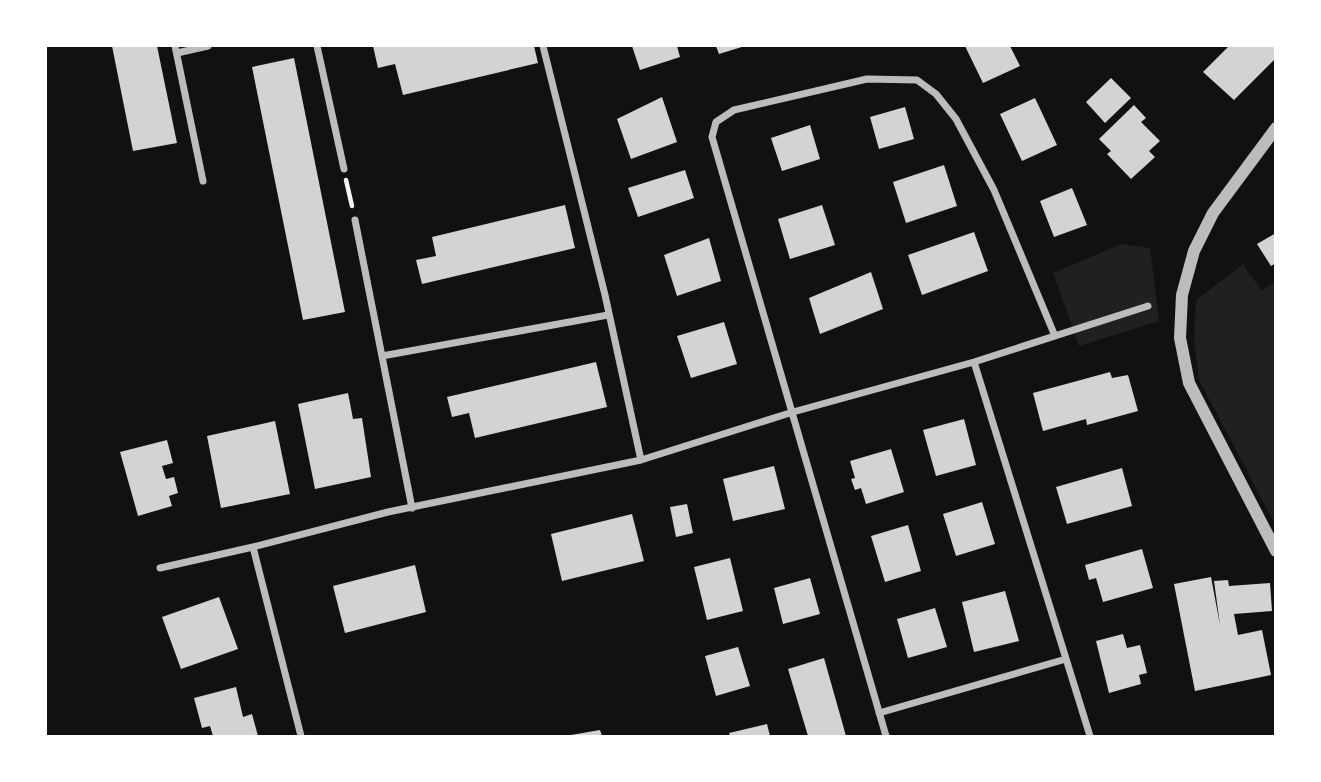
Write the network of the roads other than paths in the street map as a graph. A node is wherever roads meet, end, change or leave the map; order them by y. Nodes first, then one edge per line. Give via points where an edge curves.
1 (208, 46) edge
2 (317, 46) edge
3 (543, 46) edge
4 (176, 49) edge
5 (1276, 128) edge
6 (344, 169) road end
7 (203, 181) dead end
8 (355, 220) road end
9 (1148, 306) dead end
10 (608, 315) junction
11 (1055, 336) junction
12 (382, 356) junction
13 (974, 362) junction
14 (793, 412) junction
15 (641, 460) junction
16 (412, 508) junction
17 (253, 547) junction
18 (1276, 551) edge
19 (160, 568) dead end
20 (1066, 659) junction
21 (879, 713) junction
22 (301, 737) edge
23 (886, 737) edge
24 (1090, 737) edge

1 - 4 street
2 - 6 street
3 - 10 street
4 - 7 street
5 - 18 street via 1213,212 1194,251 1182,295 1180,338 1189,383
8 - 12 street
9 - 11 street
10 - 12 street
10 - 15 street
11 - 13 street
11 - 14 street via 994,190 956,119 936,94 917,80 867,79 734,110 716,122 712,137
12 - 16 street
13 - 14 street
13 - 20 street
14 - 15 street
14 - 21 street
15 - 16 street
16 - 17 street
17 - 19 street
17 - 22 street
20 - 21 street
20 - 24 street
21 - 23 street

